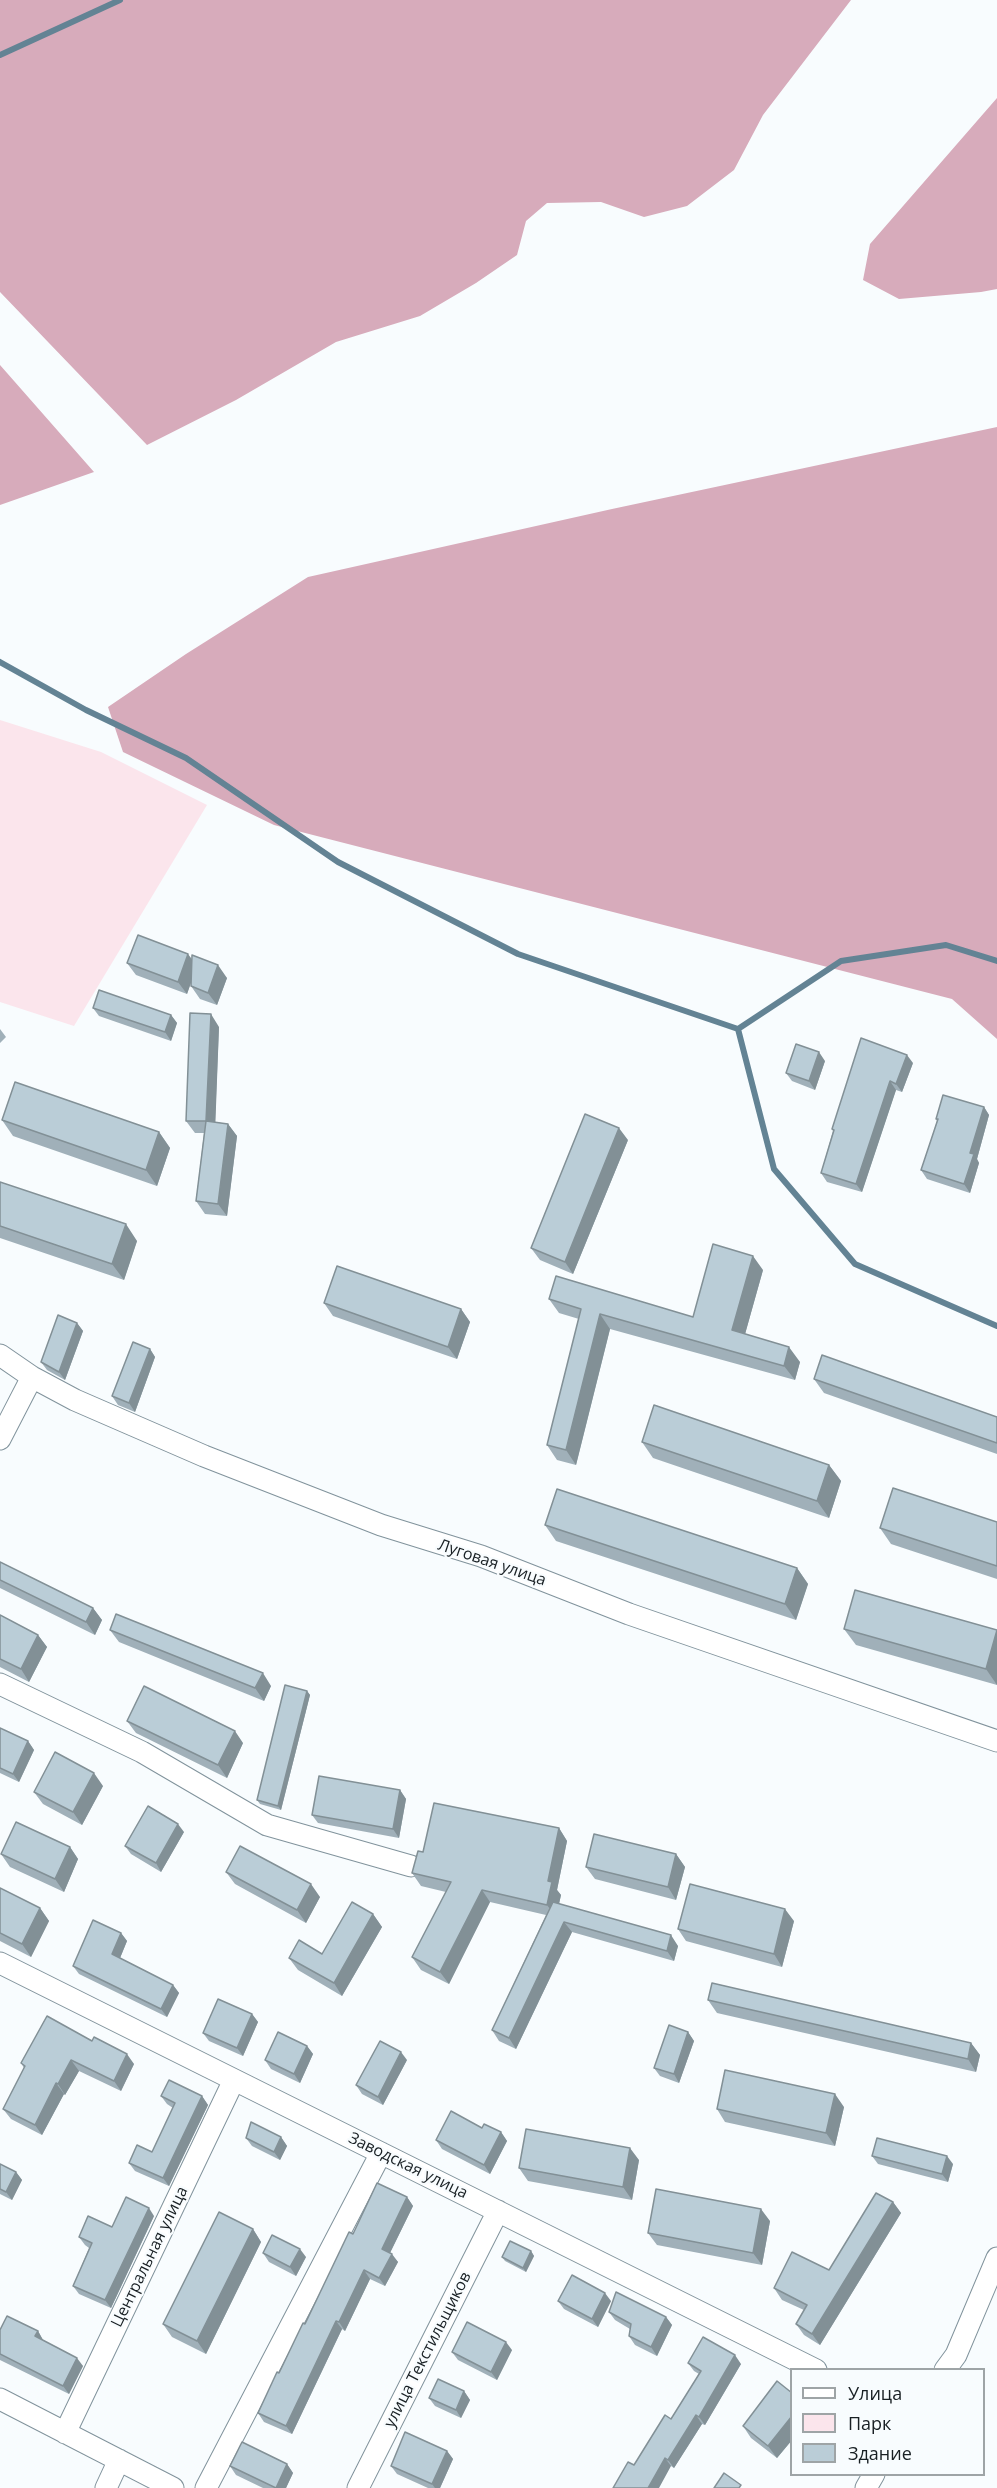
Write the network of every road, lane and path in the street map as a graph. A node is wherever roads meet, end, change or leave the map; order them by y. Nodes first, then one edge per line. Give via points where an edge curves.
1 (0, 1355) edge
2 (32, 1377) junction
3 (0, 1439) edge
4 (0, 1684) edge
5 (997, 1741) edge
6 (411, 1866) edge
7 (0, 1963) edge
8 (234, 2080) junction
9 (381, 2153) junction
10 (498, 2211) junction
11 (995, 2269) edge
12 (812, 2368) edge
13 (946, 2368) edge
14 (0, 2399) edge
15 (65, 2433) junction
16 (119, 2460) junction
17 (106, 2488) edge
18 (173, 2488) edge
19 (206, 2488) edge
20 (358, 2488) edge

1 - 2 street, Луговая улица
2 - 3 street
2 - 5 street, Луговая улица via 204,1456 381,1525 481,1556 629,1614
4 - 6 street via 142,1752 267,1825
7 - 8 street, Заводская улица
8 - 9 street, Заводская улица
8 - 15 street, Центральная улица
9 - 10 street, Заводская улица
9 - 19 street
10 - 12 street, Заводская улица
10 - 20 street, улица Текстильщиков
11 - 13 street
14 - 15 street
15 - 16 street
16 - 17 street
16 - 18 street

